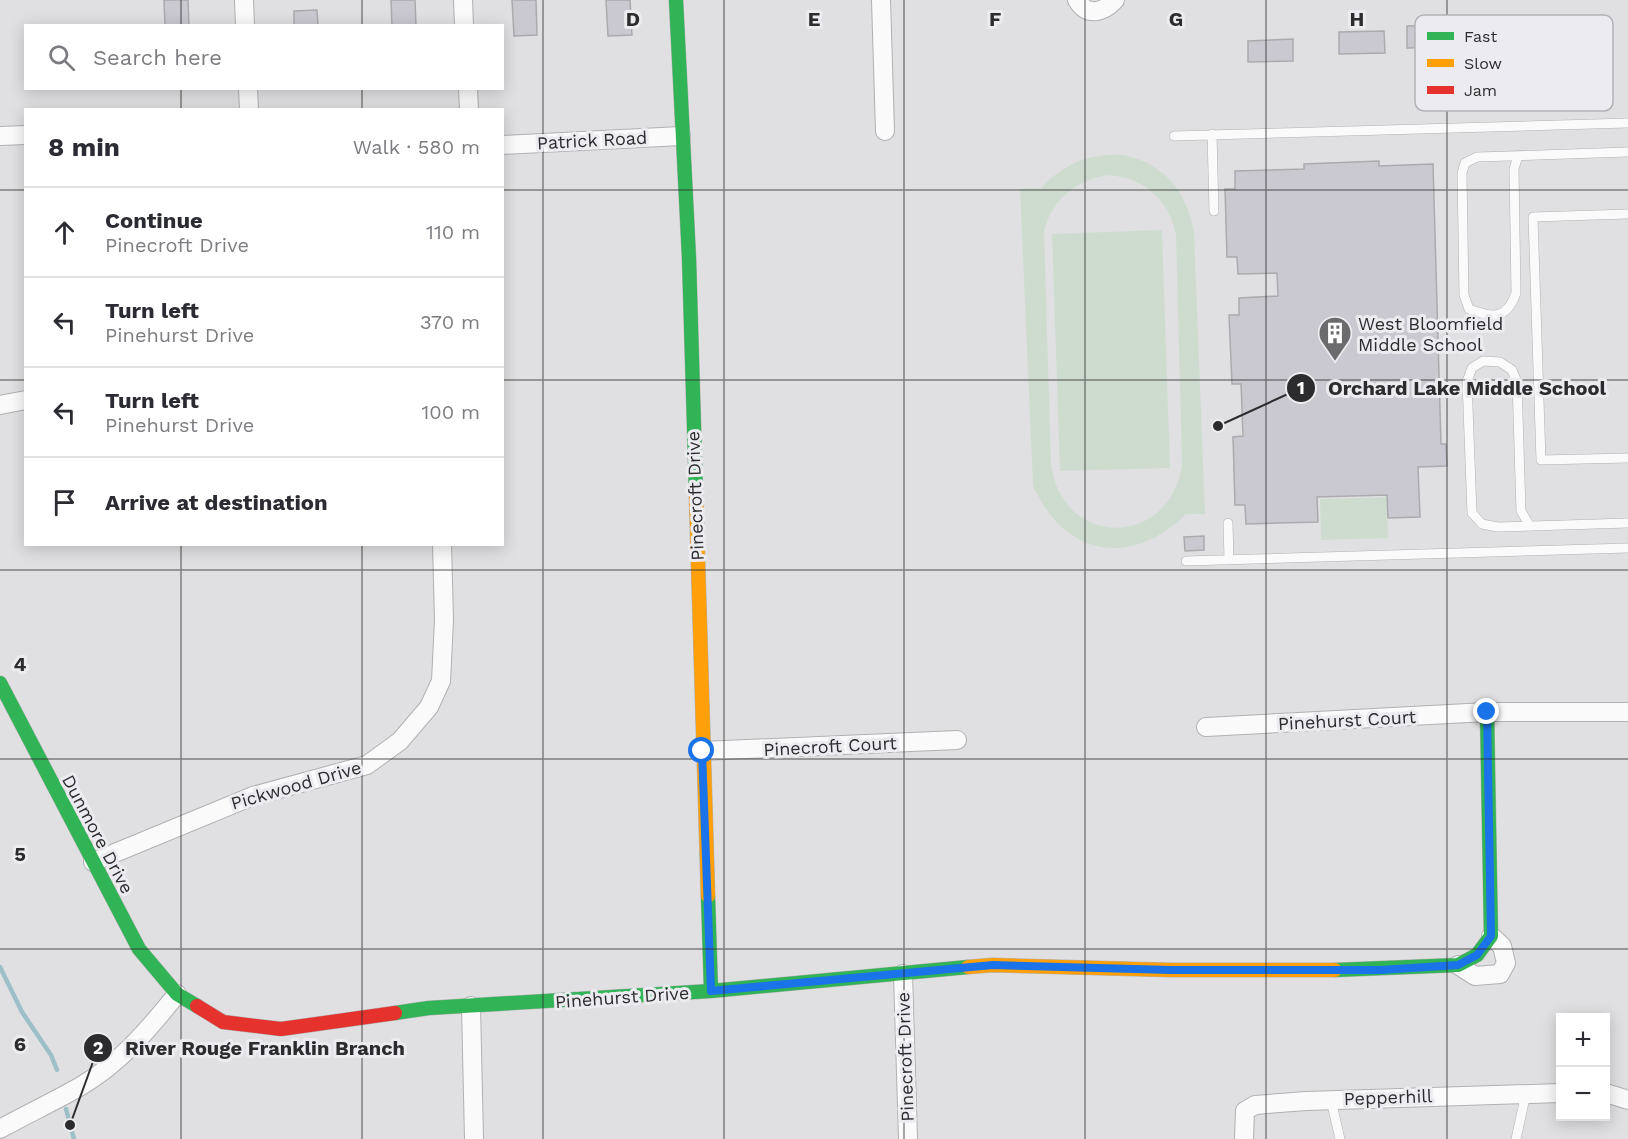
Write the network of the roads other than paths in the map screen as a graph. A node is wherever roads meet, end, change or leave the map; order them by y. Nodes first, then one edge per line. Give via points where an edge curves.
1 (244, 0) edge
2 (463, 0) edge
3 (676, 0) edge
4 (880, 0) edge
5 (1077, 0) edge
6 (1115, 0) edge
7 (245, 24) edge
8 (464, 24) edge
9 (248, 90) edge
10 (468, 90) edge
11 (249, 108) edge
12 (469, 108) edge
13 (1628, 123) edge
14 (885, 131) dead end
15 (1212, 134) junction
16 (24, 135) edge
17 (0, 136) edge
18 (681, 136) junction
19 (1174, 136) dead end
20 (504, 145) edge
21 (1628, 152) edge
22 (1518, 156) junction
23 (1214, 211) dead end
24 (1628, 214) edge
25 (24, 400) edge
26 (0, 405) edge
27 (1628, 458) edge
28 (1228, 523) dead end
29 (1628, 524) edge
30 (1530, 526) junction
31 (442, 546) edge
32 (1628, 548) edge
33 (1229, 560) junction
34 (1186, 561) dead end
35 (0, 683) edge
36 (1487, 712) junction
37 (1628, 712) edge
38 (1206, 728) dead end
39 (957, 740) dead end
40 (702, 751) junction
41 (93, 862) junction
42 (1491, 936) junction
43 (1458, 965) junction
44 (903, 974) junction
45 (711, 991) junction
46 (177, 994) junction
47 (471, 1006) junction
48 (1526, 1093) junction
49 (1556, 1093) edge
50 (1610, 1095) edge
51 (1331, 1100) junction
52 (1628, 1100) edge
53 (0, 1129) edge
54 (474, 1139) edge
55 (908, 1139) edge
56 (1244, 1139) edge
57 (1340, 1139) edge
58 (1516, 1139) edge

1 - 7 street
2 - 8 street
3 - 18 street, Pinecroft Drive
4 - 14 street
5 - 6 street via 1082,8 1093,12 1102,11
9 - 11 street
10 - 12 street
13 - 15 lane
15 - 19 lane
15 - 23 lane
16 - 17 street
18 - 20 street, Patrick Road
18 - 40 street, Pinecroft Drive via 689,258
21 - 22 lane
22 - 22 lane via 1477,157 1465,163 1462,173 1464,295 1469,309 1484,315 1499,315 1512,306 1516,293 1514,169
24 - 27 lane via 1533,217 1541,460
25 - 26 street
28 - 33 lane
29 - 30 lane
30 - 30 lane via 1521,511 1517,382 1512,369 1500,362 1483,362 1472,368 1467,381 1472,513 1482,524
31 - 41 street, Pickwood Drive via 441,681 429,707 400,741 367,765 224,806
32 - 33 lane
33 - 34 lane
35 - 41 street, Dunmore Drive
36 - 37 street
36 - 38 street, Pinehurst Court
36 - 42 street
39 - 40 street, Pinecroft Court
40 - 45 street, Pinecroft Drive
41 - 46 street, Dunmore Drive via 139,950
42 - 43 street via 1477,955
42 - 43 street via 1502,946 1504,954 1506,963 1500,974 1475,976
43 - 44 street, Pinehurst Drive via 1380,970 1171,970 993,965
44 - 45 street, Pinehurst Drive
44 - 55 street, Pinecroft Drive
45 - 47 street, Pinehurst Drive
46 - 47 street, Pinehurst Drive via 223,1022 281,1029 429,1008
46 - 53 street via 147,1032 117,1060 83,1085
47 - 54 street
48 - 49 street, Pepperhill
48 - 51 street, Pepperhill
48 - 58 lane
50 - 52 street
51 - 56 street, Pepperhill via 1256,1106 1245,1111
51 - 57 lane

